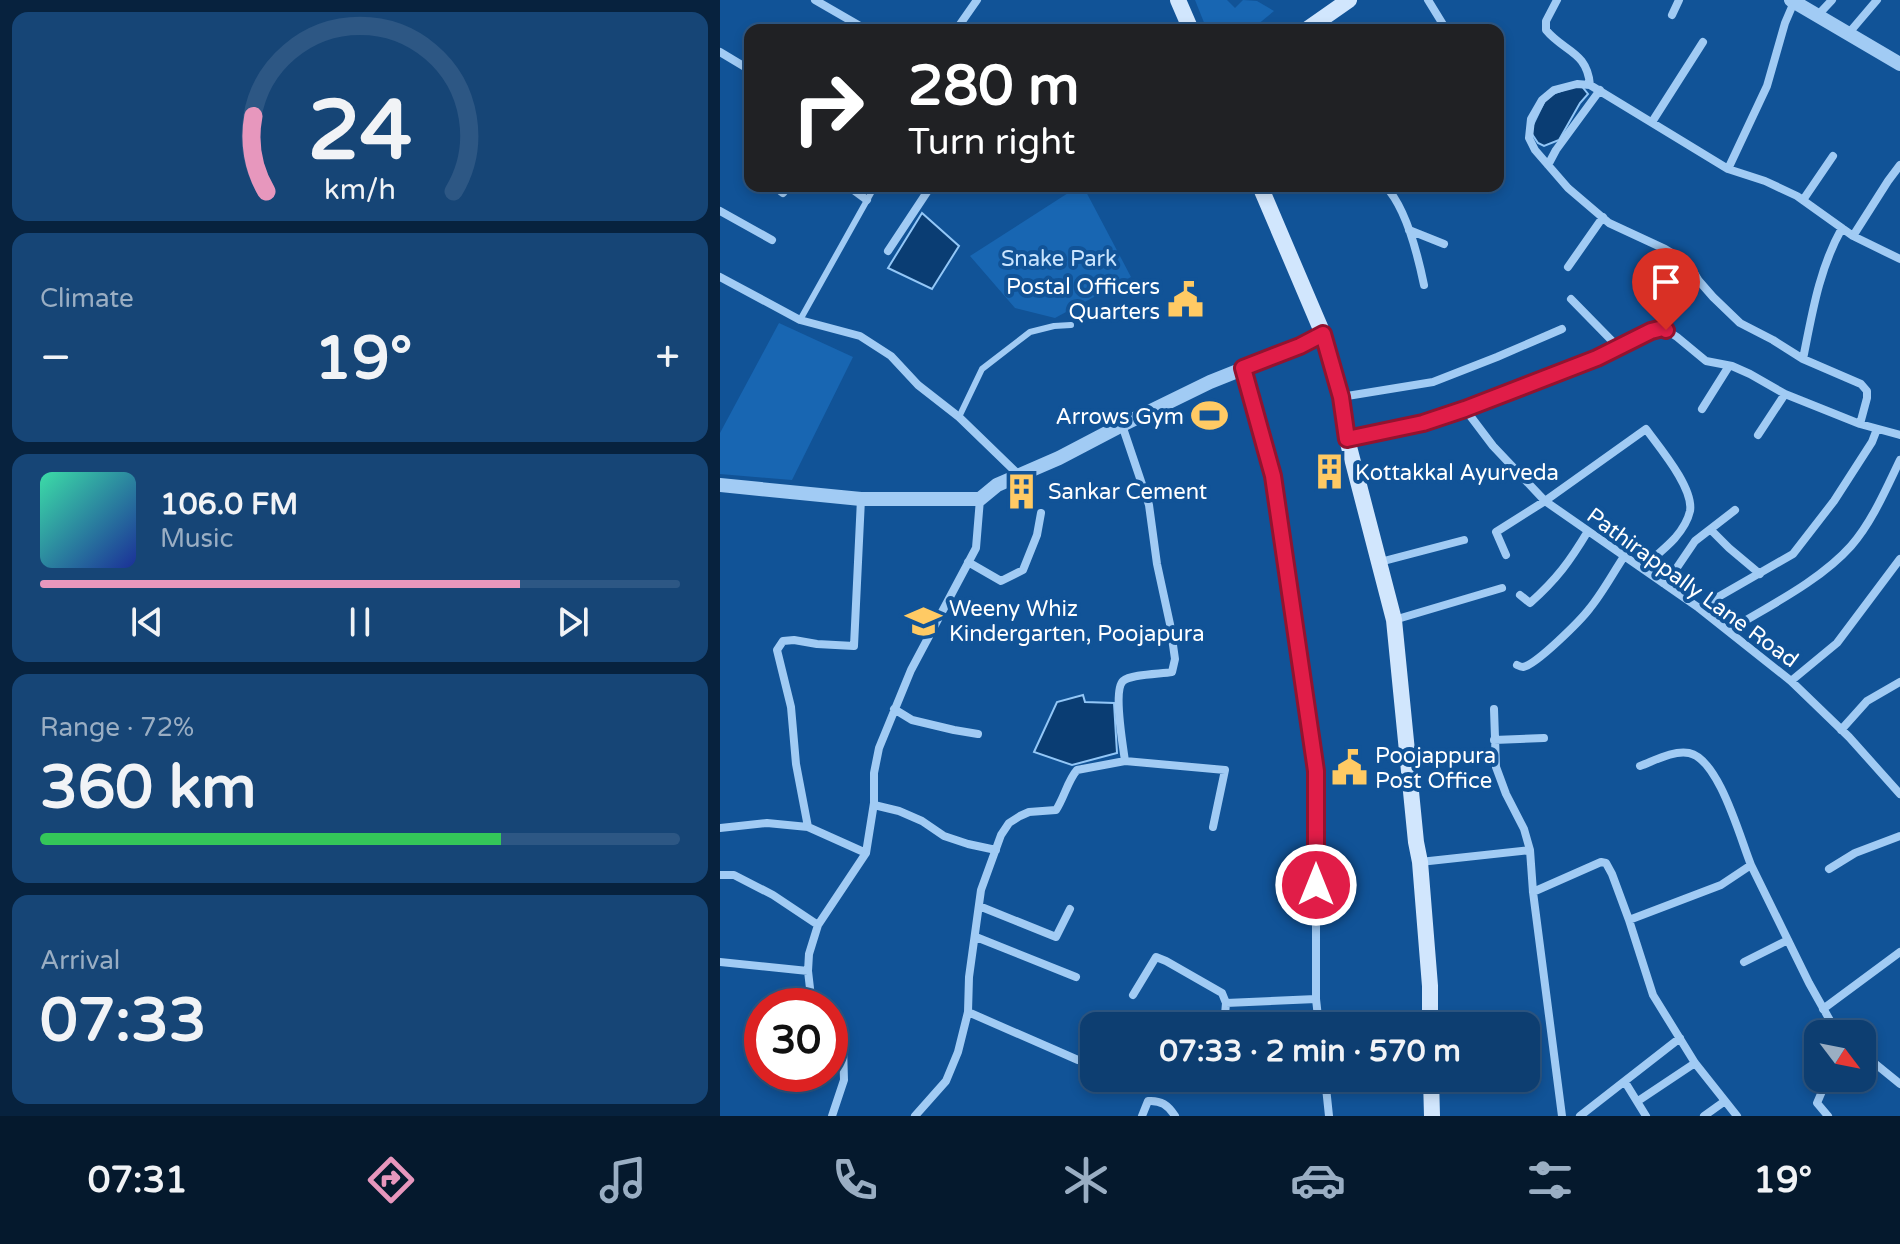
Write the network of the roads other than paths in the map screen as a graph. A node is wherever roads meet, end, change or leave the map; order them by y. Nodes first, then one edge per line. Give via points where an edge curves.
1 (815, 0) edge
2 (977, 0) edge
3 (1178, 0) edge
4 (1349, 0) edge
5 (1428, 0) edge
6 (1557, 0) edge
7 (1679, 0) edge
8 (1832, 0) edge
9 (1877, 0) edge
10 (1793, 1) edge
11 (1672, 15) dead end
12 (1818, 15) junction
13 (857, 24) edge
14 (960, 24) edge
15 (1188, 24) edge
16 (1315, 24) edge
17 (1443, 24) edge
18 (1848, 34) junction
19 (1703, 42) dead end
20 (720, 52) edge
21 (1900, 64) edge
22 (744, 66) edge
23 (1590, 85) junction
24 (1600, 90) junction
25 (1652, 122) junction
26 (1833, 156) dead end
27 (1548, 165) junction
28 (1900, 165) edge
29 (1728, 169) junction
30 (856, 192) edge
31 (872, 192) edge
32 (927, 192) edge
33 (1263, 192) edge
34 (1390, 192) edge
35 (867, 200) junction
36 (1803, 200) junction
37 (720, 211) edge
38 (1603, 217) junction
39 (1842, 228) junction
40 (1409, 230) junction
41 (1853, 236) junction
42 (772, 240) dead end
43 (1444, 244) dead end
44 (888, 251) dead end
45 (1900, 259) edge
46 (1568, 267) dead end
47 (720, 277) edge
48 (1424, 285) dead end
49 (1571, 299) dead end
50 (800, 320) junction
51 (1071, 325) dead end
52 (1562, 329) dead end
53 (1323, 334) junction
54 (1618, 347) junction
55 (1803, 359) junction
56 (1729, 366) junction
57 (1243, 368) junction
58 (1785, 394) junction
59 (1341, 397) junction
60 (1465, 409) junction
61 (1702, 409) dead end
62 (959, 417) junction
63 (1860, 424) junction
64 (1122, 425) junction
65 (1877, 429) junction
66 (1758, 435) dead end
67 (1900, 435) edge
68 (1347, 439) junction
69 (1900, 460) edge
70 (1020, 476) junction
71 (720, 485) edge
72 (861, 499) junction
73 (980, 499) junction
74 (1545, 501) junction
75 (1735, 510) dead end
76 (1041, 513) dead end
77 (1711, 530) junction
78 (1588, 531) junction
79 (1464, 540) dead end
80 (1506, 555) dead end
81 (1625, 555) junction
82 (1900, 559) edge
83 (968, 562) junction
84 (1380, 562) junction
85 (1642, 568) junction
86 (1760, 574) junction
87 (1663, 583) junction
88 (1502, 588) dead end
89 (1520, 595) dead end
90 (1699, 608) junction
91 (1394, 620) junction
92 (1728, 631) junction
93 (1517, 665) dead end
94 (1791, 681) junction
95 (1900, 682) edge
96 (894, 709) junction
97 (1494, 709) dead end
98 (1841, 730) junction
99 (978, 734) dead end
100 (1544, 738) dead end
101 (1494, 740) junction
102 (1125, 761) junction
103 (1640, 766) dead end
104 (1900, 794) edge
105 (874, 805) junction
106 (808, 827) junction
107 (1213, 827) dead end
108 (720, 828) edge
109 (1900, 836) edge
110 (996, 850) junction
111 (1530, 850) junction
112 (866, 853) junction
113 (1420, 862) junction
114 (1751, 865) junction
115 (1829, 869) dead end
116 (720, 875) edge
117 (1533, 892) junction
118 (979, 906) junction
119 (1070, 909) dead end
120 (1629, 920) junction
121 (818, 925) junction
122 (976, 937) junction
123 (1788, 940) junction
124 (1900, 952) edge
125 (720, 962) edge
126 (1744, 962) dead end
127 (808, 971) junction
128 (1076, 977) dead end
129 (810, 988) edge
130 (1133, 995) dead end
131 (1316, 999) junction
132 (1226, 1003) junction
133 (1823, 1009) junction
134 (968, 1012) junction
135 (1225, 1012) edge
136 (1317, 1012) edge
137 (1430, 1012) edge
138 (1830, 1020) edge
139 (1680, 1038) junction
140 (1078, 1060) dead end
141 (1695, 1063) junction
142 (1876, 1064) edge
143 (1625, 1082) junction
144 (1900, 1084) edge
145 (840, 1092) edge
146 (1326, 1092) edge
147 (1431, 1092) edge
148 (1822, 1092) edge
149 (1638, 1101) junction
150 (1725, 1101) junction
151 (832, 1116) edge
152 (915, 1116) edge
153 (1142, 1116) edge
154 (1175, 1116) edge
155 (1329, 1116) edge
156 (1432, 1116) edge
157 (1562, 1116) edge
158 (1580, 1116) edge
159 (1646, 1116) edge
160 (1704, 1116) edge
161 (1737, 1116) edge
162 (1828, 1116) edge

1 - 13 street
2 - 14 street
3 - 15 main road
4 - 16 main road
5 - 17 street
6 - 23 street via 1546,30 1585,65
7 - 11 street
8 - 12 street
9 - 18 street
10 - 12 street
10 - 29 street via 1767,86
12 - 18 street
18 - 21 street
19 - 25 street
20 - 22 street
23 - 24 street
23 - 27 street via 1554,90 1531,119 1529,138
24 - 25 street
24 - 27 street
25 - 29 street
26 - 36 street
27 - 38 street
28 - 41 street
29 - 36 street
30 - 35 street
31 - 35 lane
32 - 44 street
33 - 53 main road
34 - 40 street
35 - 50 lane
36 - 39 street
37 - 42 street
38 - 46 street
38 - 55 street via 1688,263 1728,313
39 - 41 street
39 - 55 street via 1816,291
40 - 43 street
40 - 48 street
41 - 45 street
47 - 50 street
49 - 54 street
50 - 62 street via 860,336 891,356
51 - 62 lane via 1030,332 982,369
52 - 59 street via 1433,382
53 - 57 street
53 - 59 main road
54 - 56 street via 1663,328 1706,361
54 - 60 street
55 - 63 street via 1861,384 1867,398
56 - 58 street
56 - 61 street
57 - 64 street
57 - 131 street via 1273,476 1316,771
58 - 63 street
58 - 66 street
59 - 68 main road
60 - 68 street
60 - 74 street, Pathirappally Lane Road
62 - 70 street
63 - 65 street
64 - 70 street
64 - 102 street via 1149,505 1175,659 1172,672 1121,682
65 - 67 street
65 - 86 street via 1801,545
68 - 84 main road
69 - 92 street via 1851,546 1825,570
70 - 73 street
71 - 72 street
72 - 73 street
72 - 106 street via 854,646 794,640 783,641 777,650
73 - 83 street via 976,548
74 - 78 street, Pathirappally Lane Road
74 - 80 street via 1496,532
74 - 85 street via 1646,429 1683,484 1690,509 1675,538
75 - 77 street
76 - 83 street via 1023,570 1001,581
77 - 86 street
77 - 87 street via 1695,541
78 - 81 street, Pathirappally Lane Road
78 - 89 street via 1549,586 1530,603
79 - 84 street
81 - 85 street, Pathirappally Lane Road
81 - 93 street via 1590,609 1531,663
82 - 94 street via 1837,643
83 - 96 street
84 - 91 main road
85 - 87 street, Pathirappally Lane Road
86 - 90 street
87 - 90 street, Pathirappally Lane Road
88 - 91 street
90 - 92 street, Pathirappally Lane Road
91 - 113 main road
92 - 94 street, Pathirappally Lane Road
94 - 98 street, Pathirappally Lane Road
95 - 98 street via 1867,701
96 - 99 street via 912,720
96 - 105 street via 879,748
97 - 101 street
98 - 104 street, Pathirappally Lane Road
100 - 101 street
101 - 111 street via 1496,767
102 - 107 street via 1225,770
102 - 110 street via 1077,770 1056,810 1029,812 1009,823
103 - 114 street via 1677,753 1707,764
105 - 110 street via 922,821 944,836
105 - 112 street
106 - 108 street via 767,823
106 - 112 street
109 - 115 street
110 - 118 street
111 - 113 street
111 - 117 street
112 - 121 street
113 - 137 main road
114 - 120 street via 1721,885
114 - 123 street
116 - 121 street via 734,875
117 - 120 street via 1606,863
117 - 157 street
118 - 119 street via 1056,937
118 - 122 street
120 - 139 street via 1653,995
121 - 127 street
122 - 128 street
122 - 134 street
123 - 126 street
123 - 133 street
124 - 133 street
125 - 127 street
127 - 129 street
130 - 132 street via 1156,957 1222,993
131 - 132 street
131 - 136 street
132 - 135 street
133 - 138 street
134 - 140 street
134 - 152 street via 946,1081
139 - 141 street
139 - 143 street
141 - 149 street
141 - 150 street
142 - 144 street
143 - 149 street
143 - 158 street
145 - 151 street
146 - 155 street
147 - 156 main road
148 - 162 street via 1817,1103
149 - 159 street
150 - 160 street
150 - 161 street
153 - 154 street via 1148,1101 1158,1100

